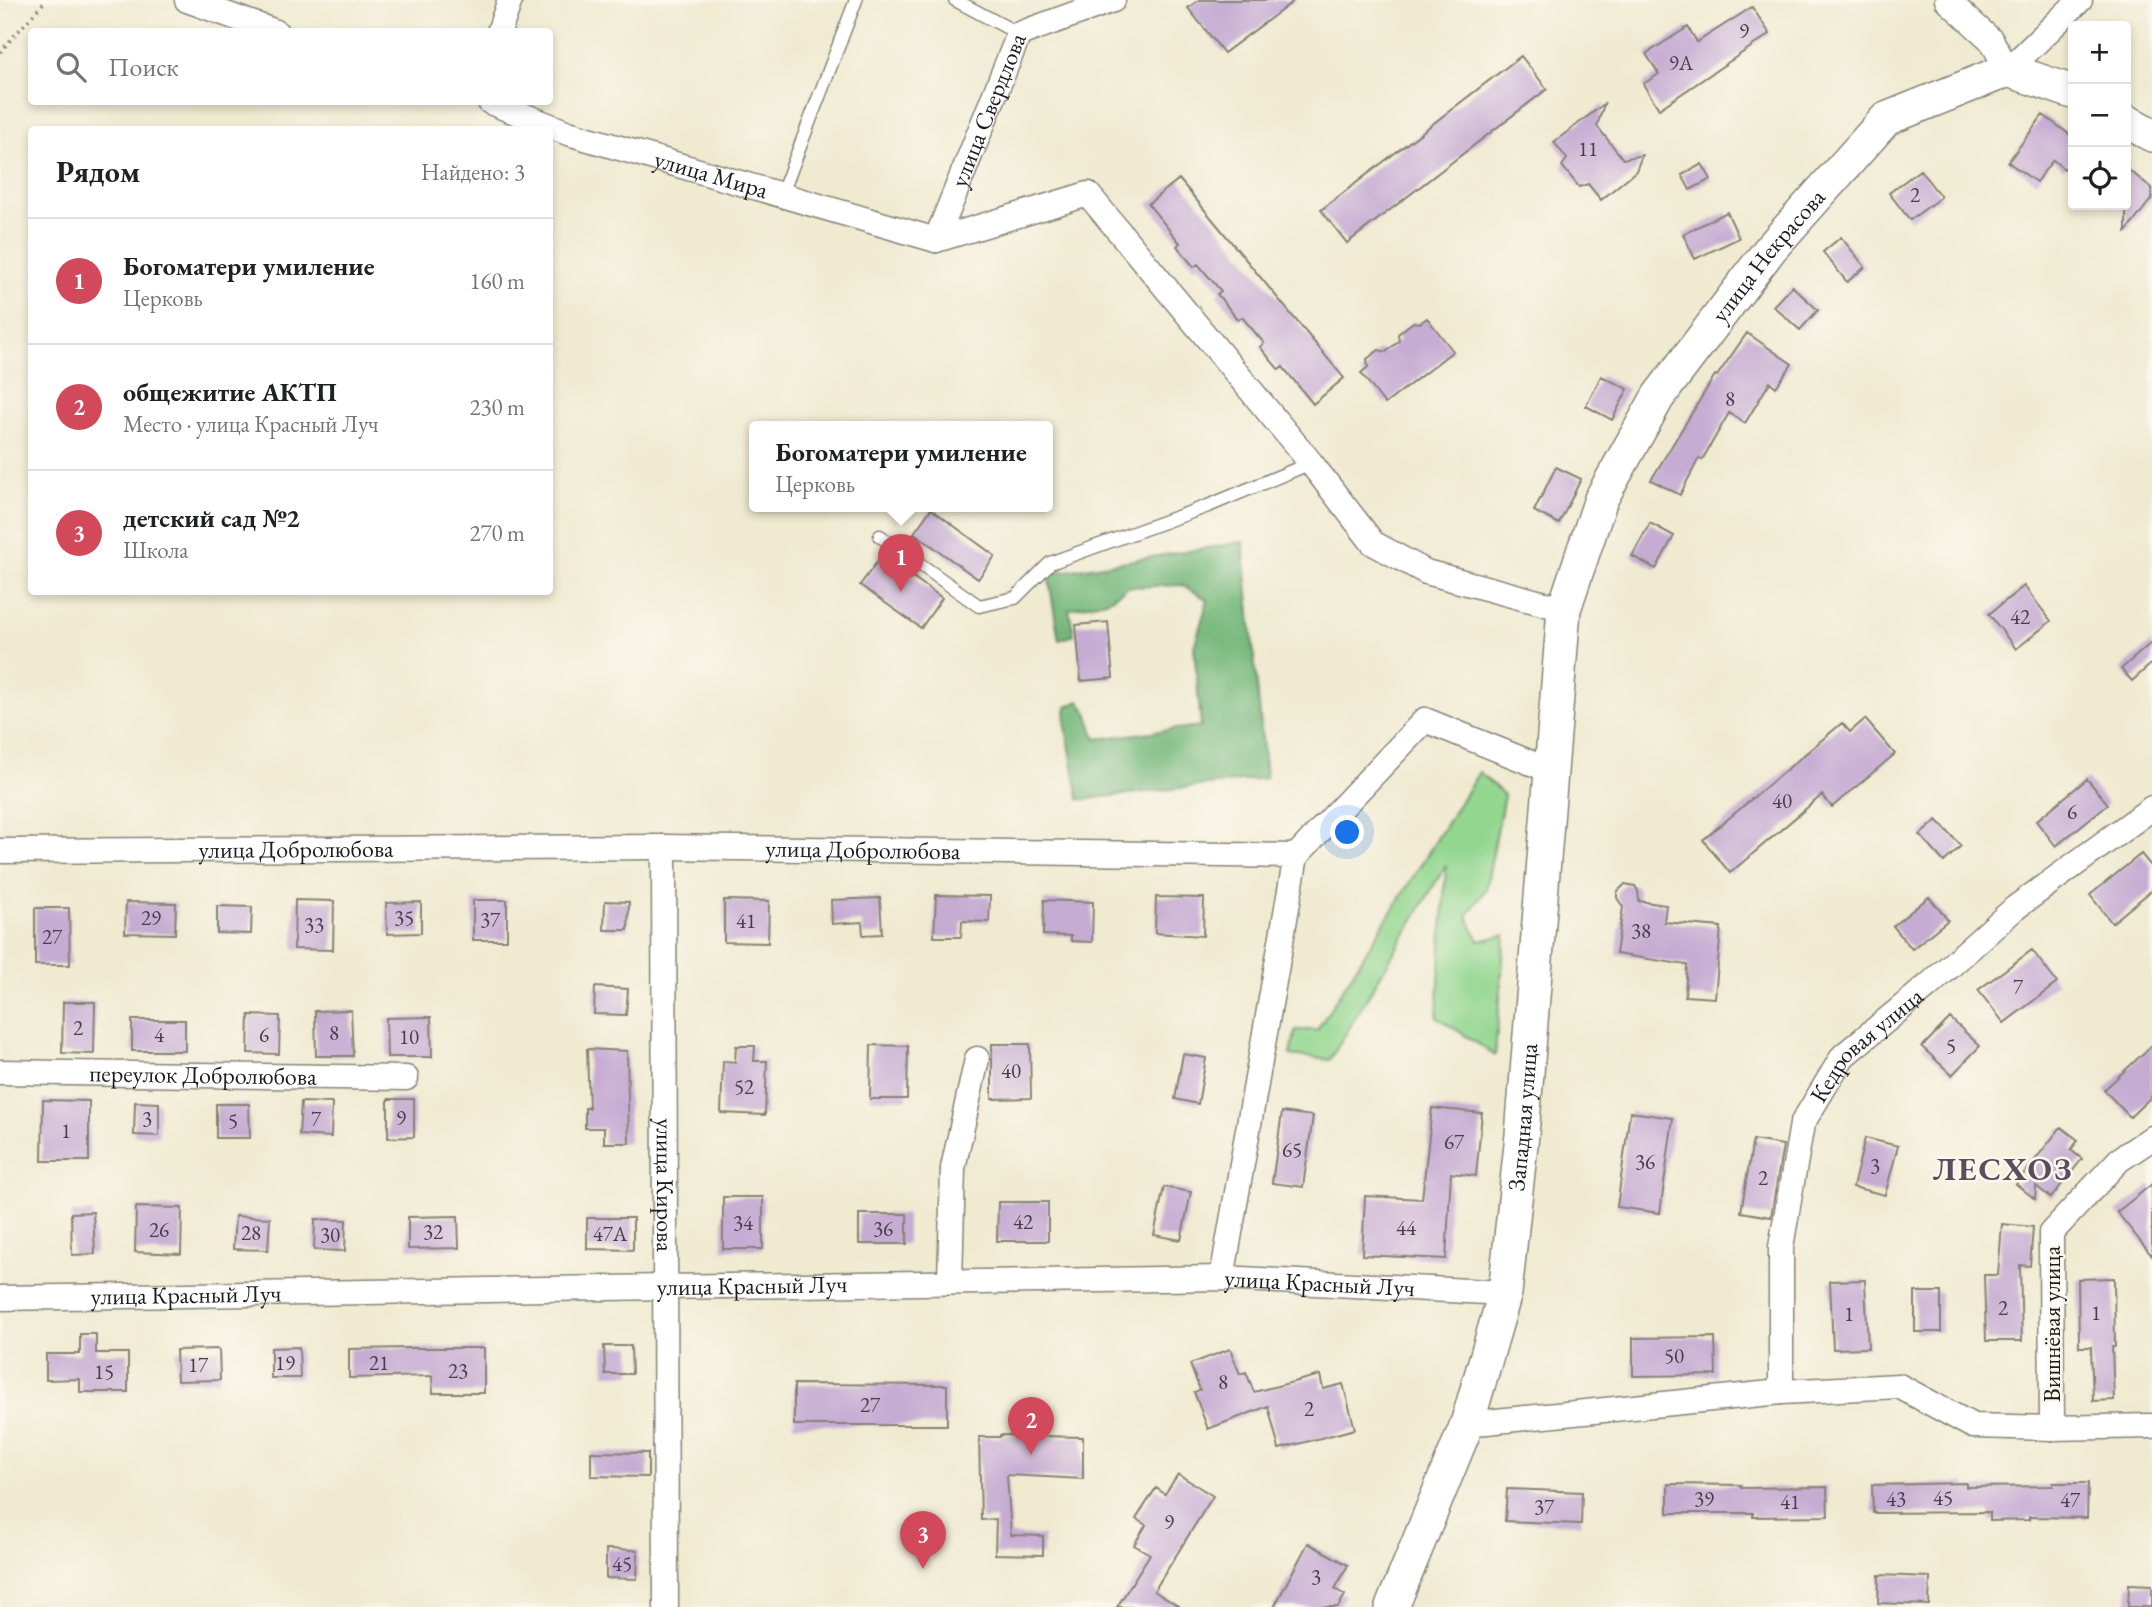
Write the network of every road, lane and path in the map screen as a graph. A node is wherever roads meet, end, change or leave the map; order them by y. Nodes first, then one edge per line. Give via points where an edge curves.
1 (46, 0) edge
2 (187, 0) edge
3 (510, 0) edge
4 (856, 0) edge
5 (955, 0) edge
6 (1113, 0) edge
7 (1947, 0) edge
8 (2080, 0) edge
9 (265, 28) edge
10 (500, 28) edge
11 (1019, 34) junction
12 (0, 52) edge
13 (2008, 70) junction
14 (2068, 90) edge
15 (498, 105) edge
16 (2131, 124) edge
17 (550, 126) edge
18 (553, 127) edge
19 (2152, 135) edge
20 (781, 196) junction
21 (936, 240) junction
22 (1311, 463) junction
23 (880, 536) dead end
24 (1564, 608) junction
25 (1551, 771) junction
26 (2152, 808) edge
27 (664, 847) junction
28 (0, 851) edge
29 (1296, 856) junction
30 (978, 1059) dead end
31 (0, 1072) edge
32 (406, 1078) dead end
33 (2152, 1138) edge
34 (1222, 1279) junction
35 (950, 1281) junction
36 (666, 1287) junction
37 (1505, 1293) junction
38 (0, 1298) edge
39 (1781, 1392) junction
40 (1467, 1424) junction
41 (2152, 1426) edge
42 (2052, 1428) junction
43 (666, 1607) edge
44 (1392, 1607) edge

1 - 12 path
2 - 9 street
3 - 10 street
4 - 20 lane
5 - 11 lane
6 - 11 street, улица Свердлова
7 - 13 street via 1991,40
8 - 13 street, улица Некрасова
11 - 21 street, улица Свердлова
13 - 14 street
13 - 24 street, улица Некрасова via 1886,119 1770,248 1658,397 1601,499
15 - 17 street, улица Мира
16 - 19 street
18 - 20 street, улица Мира
20 - 21 street, улица Мира
21 - 22 street via 1088,194
22 - 23 lane via 1051,563 1015,598 979,606
22 - 24 street via 1373,543 1426,572
24 - 25 street, Западная улица
25 - 29 street via 1425,720
25 - 37 street, Западная улица
26 - 39 street, Кедровая улица via 2015,908 1843,1056 1802,1124 1782,1247
27 - 28 street, улица Добролюбова
27 - 29 street, улица Добролюбова
27 - 36 street, улица Кирова
29 - 34 street
30 - 35 street via 953,1168
31 - 32 street, переулок Добролюбова
33 - 42 street, Вишнёвая улица via 2119,1160 2051,1233
34 - 35 street, улица Красный Луч
34 - 37 street, улица Красный Луч
35 - 36 street, улица Красный Луч
36 - 38 street, улица Красный Луч
36 - 43 street, улица Кирова
37 - 40 street, Западная улица
39 - 40 street
39 - 42 street via 1899,1386 1973,1426
40 - 44 street, Западная улица
41 - 42 street

